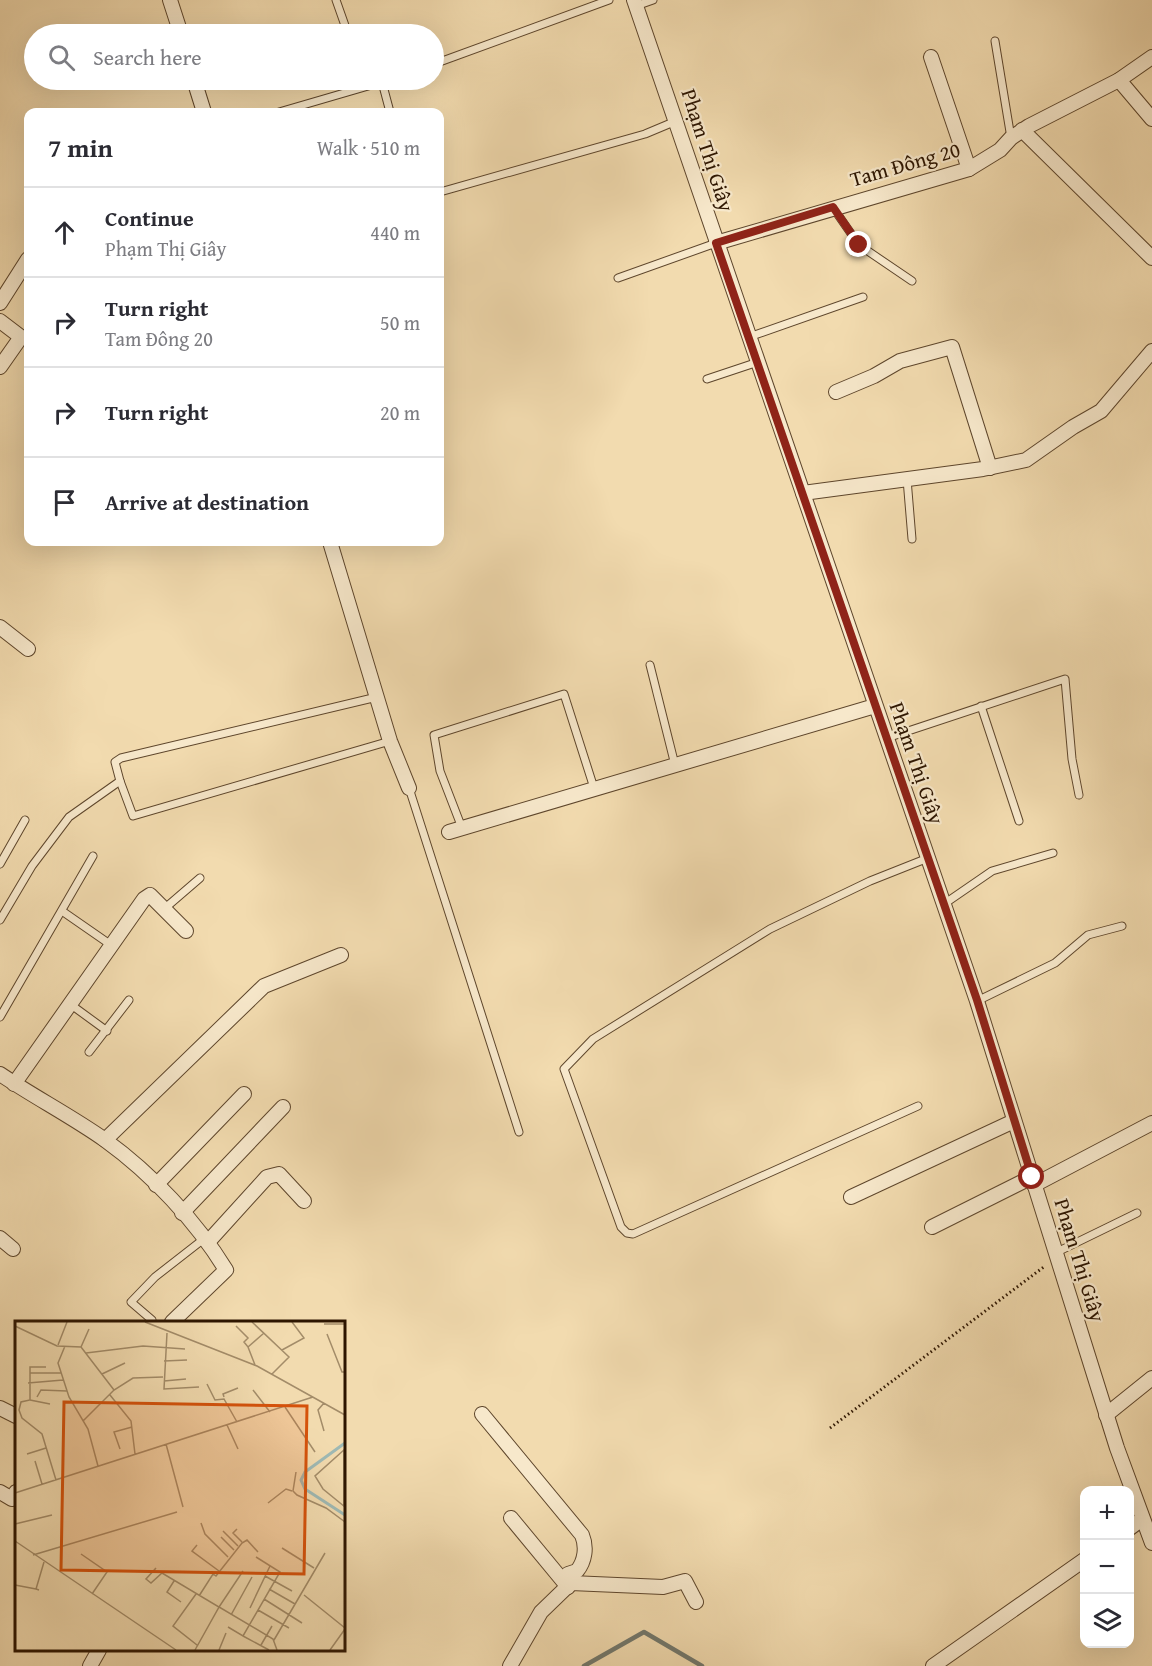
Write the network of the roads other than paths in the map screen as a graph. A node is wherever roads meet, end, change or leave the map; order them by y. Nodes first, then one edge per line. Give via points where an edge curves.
1 (170, 0) edge
2 (336, 0) edge
3 (609, 0) edge
4 (653, 0) edge
5 (635, 3) edge
6 (178, 24) edge
7 (344, 24) edge
8 (995, 42) dead end
9 (931, 57) dead end
10 (1152, 57) edge
11 (444, 59) edge
12 (1119, 80) junction
13 (197, 90) edge
14 (359, 90) edge
15 (386, 90) edge
16 (203, 108) edge
17 (294, 108) edge
18 (389, 108) edge
19 (1152, 119) edge
20 (676, 121) junction
21 (1017, 134) junction
22 (969, 169) junction
23 (444, 191) edge
24 (833, 207) junction
25 (716, 243) junction
26 (1152, 258) edge
27 (24, 265) edge
28 (618, 278) dead end
29 (912, 281) dead end
30 (863, 297) dead end
31 (0, 303) edge
32 (0, 321) edge
33 (749, 337) junction
34 (24, 338) edge
35 (24, 340) edge
36 (1152, 351) edge
37 (758, 362) junction
38 (0, 367) edge
39 (707, 379) dead end
40 (836, 392) dead end
41 (990, 468) junction
42 (907, 479) junction
43 (803, 493) junction
44 (912, 539) dead end
45 (331, 546) edge
46 (0, 627) edge
47 (28, 649) dead end
48 (650, 665) dead end
49 (377, 697) junction
50 (875, 706) junction
51 (981, 706) junction
52 (886, 738) junction
53 (390, 741) junction
54 (675, 765) junction
55 (120, 781) junction
56 (408, 788) joint
57 (594, 788) junction
58 (1079, 795) dead end
59 (25, 820) dead end
60 (1019, 821) dead end
61 (456, 830) joint
62 (1053, 854) dead end
63 (93, 856) dead end
64 (928, 858) junction
65 (0, 864) edge
66 (200, 878) dead end
67 (944, 904) junction
68 (164, 909) junction
69 (62, 911) junction
70 (0, 920) edge
71 (1122, 926) dead end
72 (186, 931) dead end
73 (111, 945) junction
74 (341, 955) dead end
75 (129, 999) dead end
76 (977, 1000) junction
77 (70, 1004) junction
78 (0, 1017) edge
79 (107, 1031) junction
80 (89, 1052) dead end
81 (0, 1074) edge
82 (14, 1084) junction
83 (244, 1094) dead end
84 (918, 1106) dead end
85 (283, 1107) dead end
86 (1014, 1121) junction
87 (1152, 1123) edge
88 (519, 1132) dead end
89 (105, 1140) junction
90 (1033, 1181) junction
91 (156, 1185) junction
92 (851, 1197) dead end
93 (304, 1201) dead end
94 (182, 1213) junction
95 (1137, 1213) dead end
96 (932, 1227) dead end
97 (0, 1238) edge
98 (207, 1240) junction
99 (13, 1249) dead end
100 (1056, 1257) junction
101 (152, 1320) dead end
102 (174, 1321) edge
103 (1152, 1378) edge
104 (0, 1407) edge
105 (482, 1414) dead end
106 (15, 1415) edge
107 (1106, 1415) junction
108 (0, 1492) edge
109 (15, 1494) edge
110 (511, 1518) dead end
111 (1142, 1519) junction
112 (1134, 1525) edge
113 (1152, 1543) edge
114 (1080, 1563) edge
115 (570, 1585) junction
116 (696, 1602) dead end
117 (98, 1651) edge
118 (90, 1666) edge
119 (510, 1666) edge
120 (933, 1666) edge

1 - 6 street
2 - 7 lane
3 - 11 lane
4 - 5 lane
5 - 20 street, Phạm Thị Giây
8 - 21 lane
9 - 22 street
10 - 12 street, Tam Đông 20
12 - 19 street
12 - 21 street, Tam Đông 20
13 - 16 street
14 - 17 lane
15 - 18 lane
20 - 23 lane via 645,135
20 - 25 street, Phạm Thị Giây
21 - 22 street, Tam Đông 20
21 - 26 street
22 - 24 street, Tam Đông 20
24 - 25 street, Tam Đông 20
24 - 29 lane via 859,245
25 - 28 lane
25 - 33 street, Phạm Thị Giây
27 - 31 street
30 - 33 lane
32 - 34 street
33 - 37 street, Phạm Thị Giây
35 - 38 street
36 - 41 street via 1101,411 1026,460
37 - 39 lane
37 - 43 street, Phạm Thị Giây
40 - 41 street via 900,361 952,347
41 - 42 street
42 - 43 street
42 - 44 lane
43 - 50 street, Phạm Thị Giây
45 - 49 street
46 - 47 street
48 - 54 lane
49 - 53 street
49 - 55 lane via 121,758 115,762
50 - 52 street, Phạm Thị Giây
50 - 54 street
51 - 52 lane
51 - 58 lane via 1065,679
51 - 60 lane
52 - 64 street, Phạm Thị Giây
53 - 55 lane via 133,816
53 - 56 street
54 - 57 street
55 - 70 lane via 69,817 32,866
56 - 88 lane
57 - 61 street
57 - 61 lane via 564,694 434,735
59 - 65 lane
62 - 67 lane via 992,871
63 - 69 lane
64 - 67 street, Phạm Thị Giây
64 - 84 lane via 770,929 593,1040 564,1069 621,1227 633,1234
66 - 68 lane
67 - 76 street, Phạm Thị Giây
68 - 72 street
68 - 73 street via 150,895 144,898
69 - 73 lane
69 - 78 lane
71 - 76 lane via 1088,935 1055,963
73 - 77 street
74 - 89 street via 264,986
75 - 79 lane
76 - 86 street, Phạm Thị Giây
77 - 79 lane
77 - 82 street
79 - 80 lane
81 - 82 street
82 - 89 street
83 - 91 street
85 - 94 street
86 - 90 street, Phạm Thị Giây
86 - 92 street
87 - 90 street
89 - 91 street
90 - 96 street
90 - 100 street, Phạm Thị Giây
91 - 94 street
93 - 98 street via 274,1173
94 - 98 street
95 - 100 lane
97 - 99 street
98 - 101 lane via 155,1277 131,1302
98 - 102 street via 226,1270
100 - 107 street, Phạm Thị Giây
103 - 107 street
104 - 106 street
105 - 115 street via 582,1535 584,1560 578,1571 567,1574
107 - 111 street, Phạm Thị Giây
108 - 109 street via 12,1499
110 - 115 street
111 - 112 street
111 - 113 street, Phạm Thị Giây
114 - 120 street
115 - 116 street via 663,1587 685,1581
115 - 119 street via 541,1612
117 - 118 street

